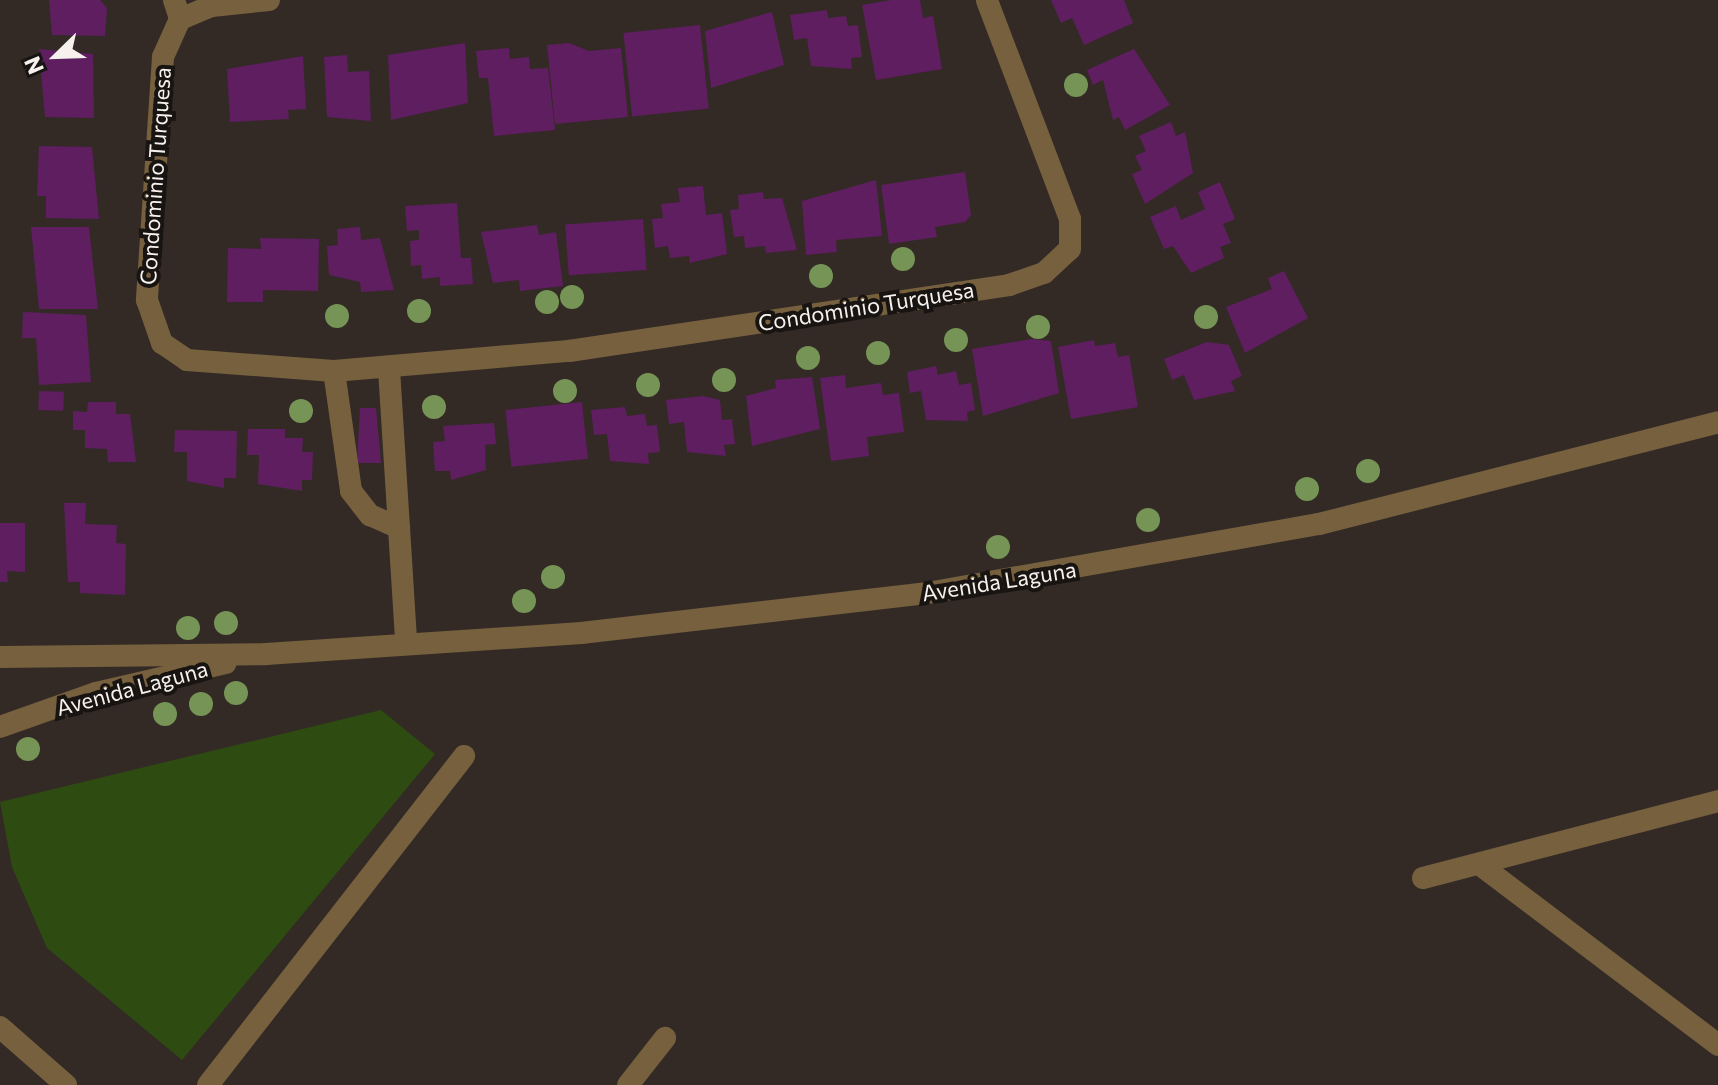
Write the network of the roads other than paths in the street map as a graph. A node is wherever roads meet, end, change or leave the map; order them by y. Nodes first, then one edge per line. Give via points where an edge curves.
1 (269, 0) edge
2 (987, 0) edge
3 (177, 9) edge
4 (389, 369) junction
5 (334, 371) junction
6 (1718, 422) edge
7 (399, 528) junction
8 (406, 643) junction
9 (266, 654) junction
10 (0, 657) edge
11 (0, 727) edge
12 (464, 756) dead end
13 (1718, 801) edge
14 (1479, 864) junction
15 (1423, 878) dead end
16 (0, 1027) edge
17 (665, 1038) dead end
18 (1718, 1045) edge
19 (66, 1085) edge
20 (208, 1085) edge
21 (628, 1085) edge

1 - 3 street, Condominio Turquesa
2 - 4 street, Condominio Turquesa via 1070,219 1070,249 1044,273 1009,285 569,351
3 - 5 street, Condominio Turquesa via 163,57 147,300 162,343 187,360 221,367
4 - 5 street, Condominio Turquesa
4 - 7 street
5 - 7 street via 351,491 370,515
6 - 8 street, Avenida Laguna via 1488,485 1127,561 739,617
7 - 8 street
8 - 9 street, Avenida Laguna
9 - 10 street, Avenida Laguna
9 - 11 street, Avenida Laguna via 96,693
12 - 20 street
13 - 14 street
14 - 15 street
14 - 18 street
16 - 19 street
17 - 21 street

